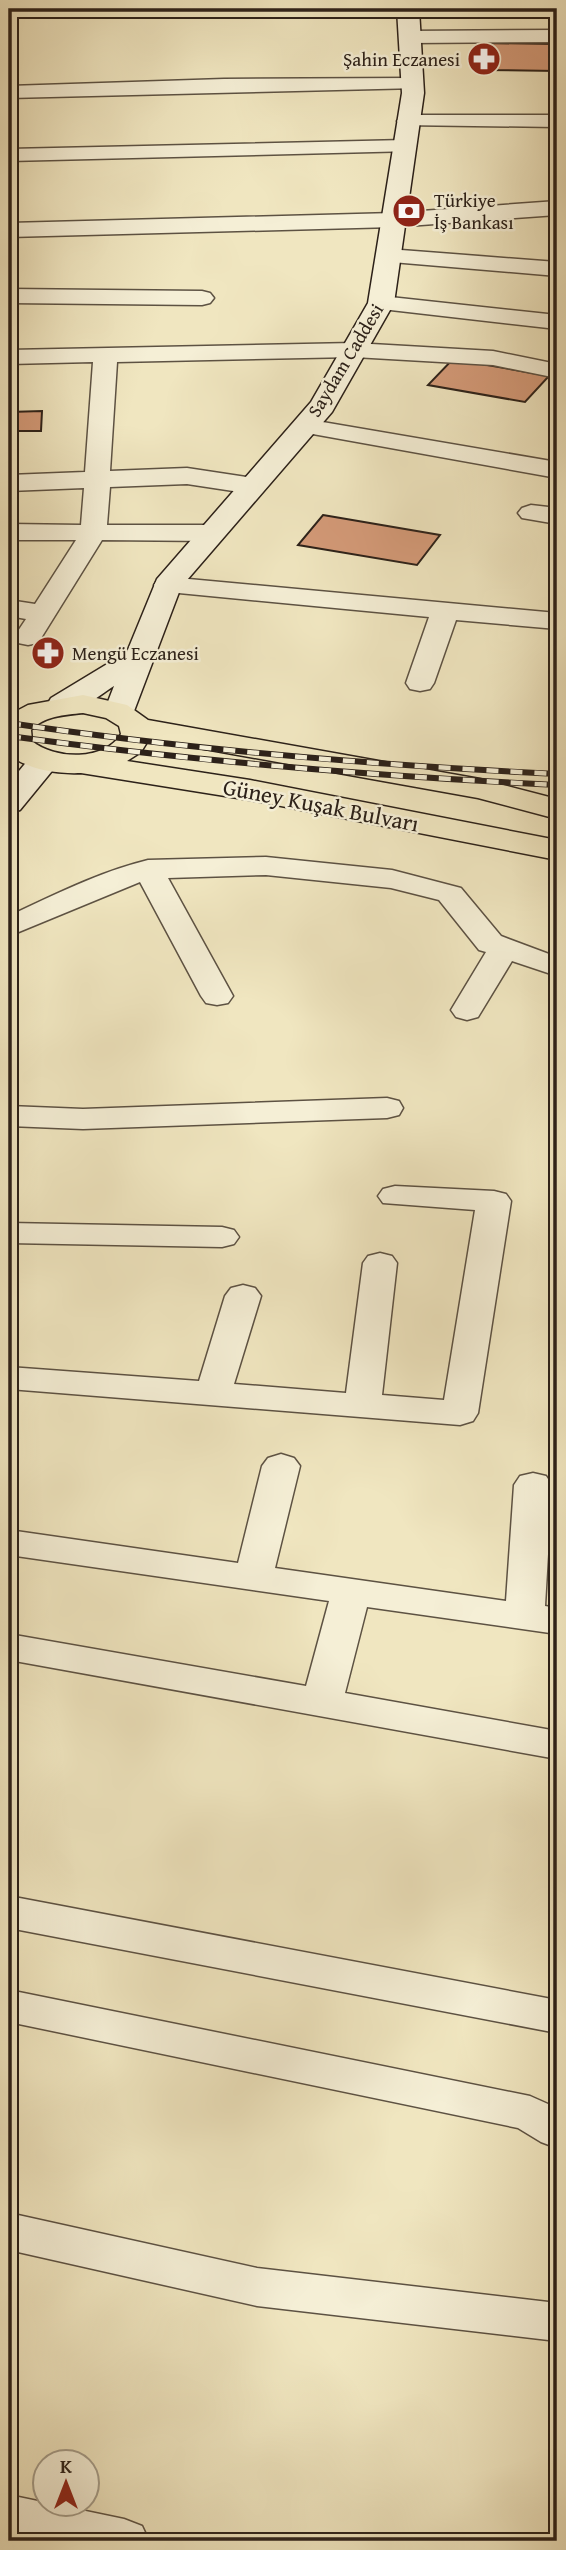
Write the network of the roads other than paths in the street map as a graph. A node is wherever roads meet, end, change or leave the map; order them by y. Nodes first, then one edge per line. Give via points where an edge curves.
1 (408, 9) edge
2 (557, 36) edge
3 (410, 37) junction
4 (412, 84) junction
5 (12, 91) edge
6 (557, 121) edge
7 (407, 133) junction
8 (9, 155) edge
9 (557, 208) edge
10 (394, 220) junction
11 (9, 230) edge
12 (388, 257) junction
13 (557, 269) edge
14 (9, 296) edge
15 (202, 298) dead end
16 (381, 303) junction
17 (557, 323) edge
18 (354, 350) junction
19 (105, 355) junction
20 (9, 357) edge
21 (557, 371) edge
22 (305, 426) junction
23 (557, 471) edge
24 (96, 481) junction
25 (9, 483) edge
26 (253, 486) junction
27 (531, 513) dead end
28 (557, 516) edge
29 (9, 531) edge
30 (94, 532) junction
31 (212, 533) junction
32 (167, 585) junction
33 (9, 608) edge
34 (444, 611) junction
35 (44, 613) junction
36 (557, 621) edge
37 (28, 638) dead end
38 (140, 657) junction
39 (420, 683) dead end
40 (9, 702) edge
41 (53, 707) junction
42 (129, 720) junction
43 (28, 755) edge
44 (83, 764) junction
45 (9, 803) edge
46 (557, 809) edge
47 (557, 850) edge
48 (148, 869) junction
49 (9, 927) edge
50 (504, 948) junction
51 (557, 967) edge
52 (217, 996) dead end
53 (467, 1010) dead end
54 (387, 1108) dead end
55 (9, 1116) edge
56 (395, 1196) dead end
57 (9, 1233) edge
58 (222, 1237) dead end
59 (380, 1262) dead end
60 (243, 1296) dead end
61 (9, 1378) edge
62 (214, 1394) junction
63 (363, 1406) junction
64 (281, 1466) dead end
65 (533, 1485) dead end
66 (9, 1543) edge
67 (253, 1579) junction
68 (351, 1592) junction
69 (541, 1619) edge
70 (9, 1647) edge
71 (323, 1703) junction
72 (557, 1745) edge
73 (9, 1912) edge
74 (9, 2006) edge
75 (557, 2017) edge
76 (557, 2130) edge
77 (9, 2231) edge
78 (557, 2322) edge
79 (9, 2516) edge
80 (124, 2541) edge

1 - 3 main road, Saydam Caddesi
2 - 3 street
3 - 4 main road, Saydam Caddesi
4 - 5 street
4 - 7 main road, Saydam Caddesi
6 - 7 street
7 - 8 street
7 - 10 main road, Saydam Caddesi
9 - 10 street
10 - 11 street
10 - 12 main road, Saydam Caddesi
12 - 13 street
12 - 16 main road, Saydam Caddesi
14 - 15 street
16 - 17 street
16 - 18 main road, Saydam Caddesi
18 - 19 street
18 - 21 street via 493,358
18 - 22 main road, Saydam Caddesi
19 - 20 street
19 - 24 street
22 - 23 street
22 - 26 main road, Saydam Caddesi
24 - 25 street
24 - 26 street via 187,477
24 - 30 street
26 - 31 main road, Saydam Caddesi
27 - 28 street
29 - 30 street
30 - 31 street
30 - 35 street
31 - 32 main road, Saydam Caddesi
32 - 34 street
32 - 38 main road, Saydam Caddesi
33 - 35 street
34 - 36 street
34 - 39 street
35 - 37 street
38 - 41 main road
38 - 42 main road, Saydam Caddesi
40 - 41 main road
41 - 42 main road, Güney Kuşak Bulvarı via 93,705
41 - 43 main road via 28,716 18,726 15,736
42 - 44 main road via 137,738 131,747 119,755
42 - 46 main road, Güney Kuşak Bulvarı via 480,789
43 - 44 main road, Güney Kuşak Bulvarı
43 - 45 main road
44 - 47 main road, Güney Kuşak Bulvarı via 250,790
48 - 49 street
48 - 50 street via 266,866 392,879 450,894 491,943
48 - 52 street
50 - 51 street
50 - 53 street
54 - 55 street via 83,1119
56 - 63 street via 494,1201 460,1413
57 - 58 street
59 - 63 street
60 - 62 street
61 - 62 street
62 - 63 street
64 - 67 street
65 - 69 street
66 - 67 street
67 - 68 street
68 - 69 street
68 - 71 street
70 - 71 street
71 - 72 street
73 - 75 street
74 - 76 street via 530,2113
77 - 78 street via 257,2287
79 - 80 street

